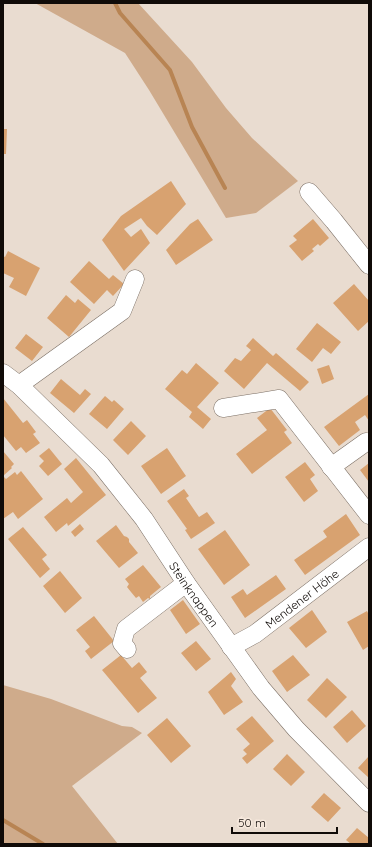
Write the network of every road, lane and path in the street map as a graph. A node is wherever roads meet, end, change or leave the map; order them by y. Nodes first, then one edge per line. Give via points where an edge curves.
1 (309, 192) dead end
2 (369, 265) edge
3 (135, 280) dead end
4 (3, 372) edge
5 (19, 385) junction
6 (223, 408) dead end
7 (366, 442) dead end
8 (331, 467) junction
9 (369, 515) edge
10 (369, 547) edge
11 (186, 583) junction
12 (232, 647) junction
13 (127, 649) dead end
14 (369, 803) edge

1 - 2 street
3 - 5 street via 122,311
4 - 5 street, Steinknappen
5 - 11 street, Steinknappen via 101,465 144,519
6 - 8 street via 279,399
7 - 8 street
8 - 9 street
10 - 12 street, Mendener Höhe via 255,634
11 - 12 street, Steinknappen
11 - 13 street via 126,629 122,643
12 - 14 street, Steinknappen via 261,688 296,729

